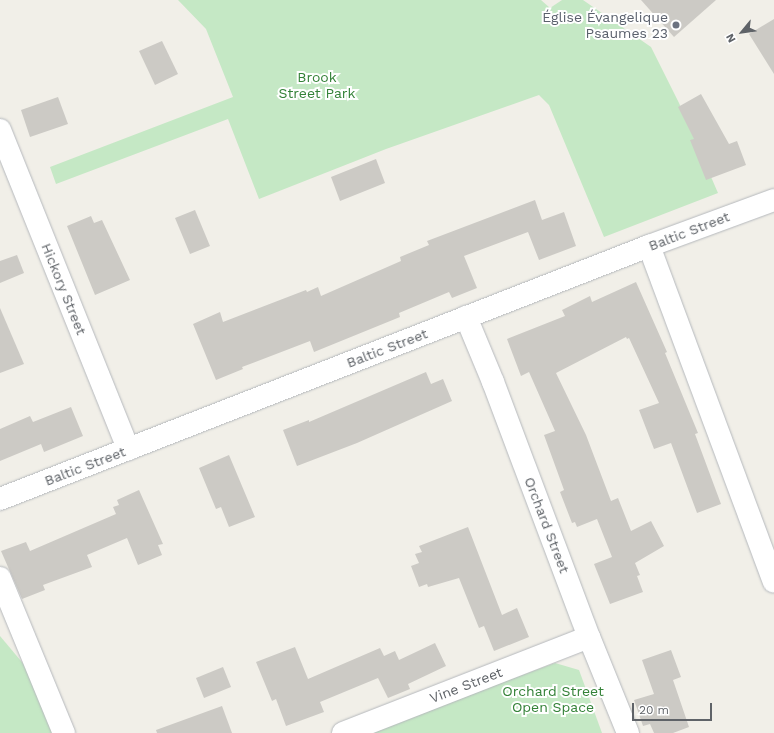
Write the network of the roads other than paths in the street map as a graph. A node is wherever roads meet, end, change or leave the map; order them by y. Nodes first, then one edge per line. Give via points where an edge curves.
1 (0, 130) edge
2 (774, 200) edge
3 (649, 246) junction
4 (466, 317) junction
5 (128, 449) junction
6 (0, 499) edge
7 (0, 578) edge
8 (774, 582) edge
9 (589, 637) junction
10 (64, 733) edge
11 (344, 733) edge
12 (628, 733) edge

1 - 5 street, Hickory Street
2 - 3 street, Baltic Street
3 - 4 street, Baltic Street
3 - 8 street
4 - 5 street, Baltic Street
4 - 9 street, Orchard Street
5 - 6 street, Baltic Street
7 - 10 street
9 - 11 street, Vine Street
9 - 12 street, Orchard Street

